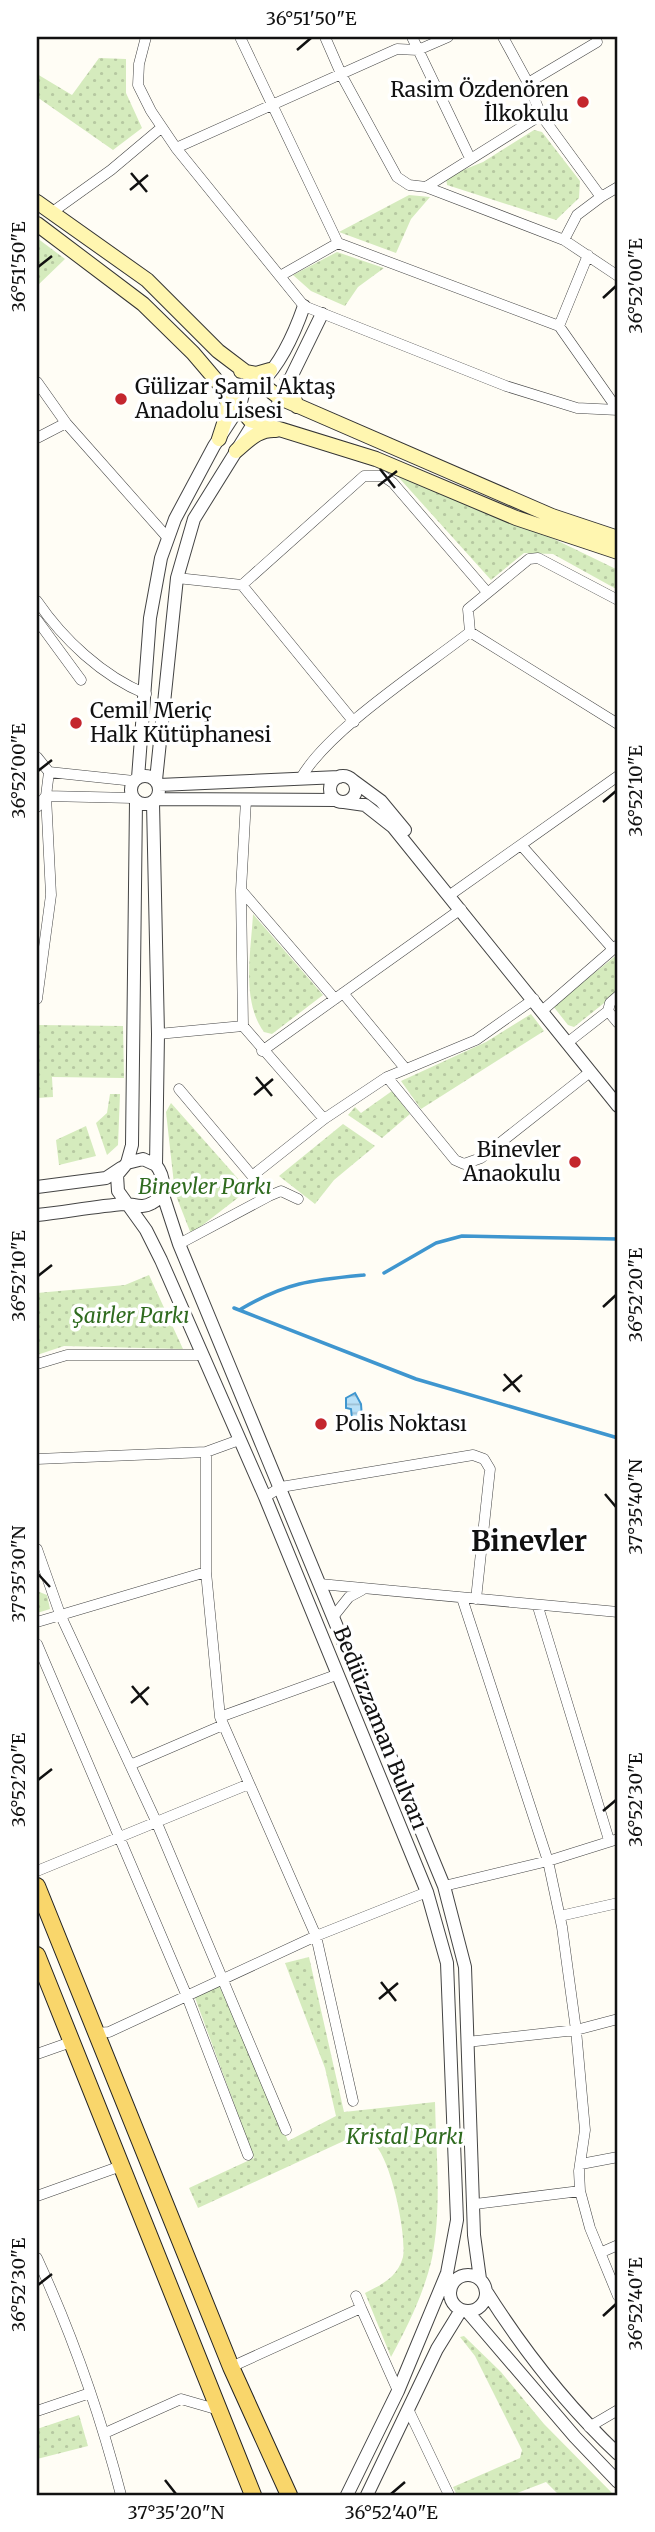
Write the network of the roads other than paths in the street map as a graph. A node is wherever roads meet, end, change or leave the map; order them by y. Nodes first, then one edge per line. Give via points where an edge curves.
1 (240, 37) edge
2 (325, 37) edge
3 (412, 37) edge
4 (448, 37) edge
5 (503, 37) edge
6 (145, 38) edge
7 (599, 39) edge
8 (418, 50) junction
9 (342, 76) junction
10 (528, 83) junction
11 (272, 106) junction
12 (541, 115) junction
13 (161, 128) junction
14 (176, 148) junction
15 (470, 158) junction
16 (425, 187) junction
17 (618, 187) edge
18 (601, 197) junction
19 (37, 202) edge
20 (51, 213) junction
21 (37, 224) edge
22 (564, 240) junction
23 (338, 243) junction
24 (588, 255) junction
25 (280, 276) junction
26 (618, 276) edge
27 (304, 306) junction
28 (322, 314) junction
29 (559, 326) junction
30 (270, 370) junction
31 (241, 371) junction
32 (37, 382) edge
33 (287, 382) junction
34 (259, 385) junction
35 (222, 386) junction
36 (280, 398) junction
37 (240, 406) junction
38 (297, 406) junction
39 (618, 410) edge
40 (255, 421) junction
41 (66, 423) junction
42 (286, 430) junction
43 (37, 438) edge
44 (219, 439) junction
45 (236, 451) junction
46 (167, 537) junction
47 (618, 538) edge
48 (618, 552) edge
49 (177, 578) junction
50 (242, 585) junction
51 (487, 592) junction
52 (618, 600) edge
53 (37, 601) edge
54 (37, 620) edge
55 (470, 632) junction
56 (81, 680) dead end
57 (146, 694) junction
58 (354, 722) junction
59 (618, 722) edge
60 (37, 757) edge
61 (49, 772) junction
62 (618, 776) edge
63 (301, 778) junction
64 (345, 778) junction
65 (136, 779) junction
66 (158, 783) junction
67 (46, 796) junction
68 (134, 800) junction
69 (246, 800) junction
70 (155, 801) junction
71 (340, 801) junction
72 (37, 807) edge
73 (521, 845) junction
74 (439, 883) junction
75 (241, 890) junction
76 (450, 895) junction
77 (461, 909) junction
78 (616, 947) edge
79 (339, 996) junction
80 (618, 996) edge
81 (37, 999) edge
82 (534, 999) junction
83 (543, 1010) junction
84 (608, 1011) junction
85 (618, 1023) edge
86 (243, 1026) junction
87 (158, 1034) junction
88 (567, 1043) junction
89 (262, 1051) junction
90 (404, 1068) junction
91 (590, 1072) junction
92 (387, 1077) junction
93 (178, 1089) dead end
94 (618, 1106) edge
95 (324, 1119) junction
96 (124, 1165) junction
97 (156, 1165) junction
98 (251, 1176) junction
99 (37, 1187) edge
100 (162, 1192) junction
101 (269, 1196) junction
102 (298, 1199) dead end
103 (128, 1203) junction
104 (37, 1215) edge
105 (179, 1244) junction
106 (202, 1354) junction
107 (37, 1364) edge
108 (239, 1440) junction
109 (206, 1452) junction
110 (37, 1459) edge
111 (281, 1487) junction
112 (265, 1497) junction
113 (37, 1549) edge
114 (206, 1572) junction
115 (320, 1584) junction
116 (362, 1590) junction
117 (463, 1598) junction
118 (477, 1599) junction
119 (538, 1607) junction
120 (618, 1612) edge
121 (60, 1615) junction
122 (333, 1617) junction
123 (37, 1622) edge
124 (37, 1644) edge
125 (336, 1675) junction
126 (221, 1721) junction
127 (130, 1765) junction
128 (249, 1784) junction
129 (156, 1821) junction
130 (118, 1837) junction
131 (614, 1839) edge
132 (548, 1861) junction
133 (37, 1871) edge
134 (37, 1886) edge
135 (444, 1886) junction
136 (427, 1892) junction
137 (618, 1903) edge
138 (560, 1916) junction
139 (316, 1936) junction
140 (37, 1955) edge
141 (223, 1979) junction
142 (186, 1994) junction
143 (618, 2018) edge
144 (576, 2030) junction
145 (97, 2033) junction
146 (71, 2042) junction
147 (467, 2042) junction
148 (37, 2054) edge
149 (353, 2101) dead end
150 (286, 2130) dead end
151 (248, 2155) dead end
152 (618, 2157) edge
153 (581, 2164) junction
154 (121, 2166) junction
155 (580, 2191) junction
156 (37, 2196) edge
157 (475, 2204) junction
158 (618, 2245) edge
159 (602, 2252) junction
160 (37, 2258) edge
161 (447, 2273) junction
162 (483, 2285) junction
163 (450, 2289) junction
164 (618, 2295) edge
165 (356, 2296) dead end
166 (361, 2308) junction
167 (464, 2311) junction
168 (231, 2367) junction
169 (398, 2390) junction
170 (90, 2393) junction
171 (408, 2409) junction
172 (219, 2410) junction
173 (618, 2410) edge
174 (37, 2411) edge
175 (589, 2427) junction
176 (105, 2433) junction
177 (618, 2454) edge
178 (618, 2482) edge
179 (121, 2495) edge
180 (253, 2495) edge
181 (289, 2495) edge
182 (347, 2495) edge
183 (368, 2495) edge
184 (449, 2495) edge

1 - 11 street
2 - 9 street
3 - 8 street
4 - 8 street
5 - 10 street
6 - 13 street via 138,85
7 - 10 street
8 - 9 street via 397,49
8 - 15 street
9 - 11 street
9 - 16 street via 397,177
10 - 12 street
11 - 14 street
11 - 23 street
12 - 15 street
12 - 18 street
13 - 14 street
13 - 20 street
14 - 25 street
15 - 16 street
16 - 22 street
17 - 18 street
18 - 22 street via 578,215
19 - 20 main road
20 - 31 main road via 147,280
21 - 35 main road via 142,304
22 - 24 street
23 - 25 street
23 - 29 street
24 - 26 street
24 - 29 street
25 - 27 street
27 - 28 street
27 - 30 street via 295,331
28 - 33 street
28 - 39 street via 506,386 577,408
29 - 39 street
30 - 31 main road via 257,374
30 - 34 street
31 - 34 main road
32 - 41 street
33 - 36 street
33 - 38 main road
34 - 36 main road
34 - 37 street via 243,394
35 - 37 main road
35 - 44 main road via 228,413
36 - 38 main road
36 - 40 street via 271,416
37 - 40 main road via 245,416
37 - 44 street
38 - 47 main road via 552,516
40 - 42 main road
40 - 45 street
41 - 43 street
41 - 46 street
42 - 45 main road via 267,429
42 - 48 main road via 376,459 516,518
44 - 46 street
45 - 49 street via 194,519
46 - 57 street via 150,618
49 - 50 street
49 - 66 street
50 - 51 street via 363,476 373,474 393,483
50 - 58 street
51 - 52 street via 529,559 538,558
51 - 55 street via 468,609
53 - 57 street via 88,656 121,684
54 - 56 street
55 - 58 street
55 - 59 street
57 - 65 street
58 - 63 street via 312,759
60 - 61 street
61 - 65 street
61 - 67 street
62 - 73 street
63 - 64 street
63 - 66 street
64 - 71 street via 330,785 330,794
64 - 71 street via 356,791 352,799
64 - 74 street via 381,801 421,850
65 - 66 street via 147,776
65 - 68 street via 131,789
66 - 70 street
67 - 68 street
67 - 72 street
67 - 81 street via 51,895
68 - 70 street via 144,805
68 - 96 street via 132,1145
69 - 70 street
69 - 71 street
69 - 75 street
70 - 87 street
71 - 74 street via 365,805 393,827
73 - 76 street
73 - 78 street
74 - 76 street
75 - 79 street
75 - 86 street
76 - 77 street
77 - 79 street
77 - 82 street
78 - 83 street
79 - 89 street
79 - 90 street
80 - 84 street
82 - 83 street
82 - 90 street via 476,1040
83 - 88 street
84 - 85 street
84 - 88 street
86 - 87 street
86 - 89 street
87 - 97 street
88 - 91 street
89 - 95 street
90 - 92 street
91 - 92 street via 481,1158 464,1164 455,1160
91 - 94 street
92 - 95 street
93 - 98 street
95 - 98 street
96 - 97 street via 143,1159
96 - 99 street via 106,1178
96 - 103 street via 116,1183
97 - 100 street via 163,1178
98 - 101 street
100 - 103 street via 145,1206
100 - 105 street, Bediüzzaman Bulvarı
101 - 102 street via 281,1191
101 - 105 street
103 - 104 street
103 - 106 street, Bediüzzaman Bulvarı via 161,1260
105 - 111 street, Bediüzzaman Bulvarı
106 - 107 street via 67,1355
106 - 108 street, Bediüzzaman Bulvarı
108 - 109 street
108 - 112 street, Bediüzzaman Bulvarı
109 - 110 street
109 - 114 street
111 - 112 street
111 - 115 street, Bediüzzaman Bulvarı
111 - 118 street via 480,1456 490,1469
112 - 125 street, Bediüzzaman Bulvarı
113 - 121 street
114 - 121 street
114 - 126 street
115 - 116 street
115 - 122 street, Bediüzzaman Bulvarı
116 - 117 street
116 - 122 street via 349,1597
117 - 118 street
117 - 132 street
118 - 119 street
119 - 120 street
119 - 131 street
121 - 123 street
121 - 127 street
122 - 135 street, Bediüzzaman Bulvarı
124 - 130 street
125 - 126 street
125 - 136 street, Bediüzzaman Bulvarı
126 - 127 street
126 - 128 street
127 - 129 street
128 - 129 street
128 - 139 street
129 - 130 street
129 - 141 street
130 - 133 street
130 - 142 street
131 - 132 street
132 - 135 street
132 - 138 street
134 - 145 main road
135 - 147 street, Bediüzzaman Bulvarı via 464,1960
136 - 139 street
136 - 161 street, Bediüzzaman Bulvarı via 444,1945 449,1983 457,2220
137 - 138 street
138 - 144 street
139 - 141 street
139 - 149 street
140 - 146 main road
141 - 142 street
141 - 150 street
142 - 145 street via 109,2032
142 - 151 street
143 - 144 street
144 - 147 street
144 - 153 street via 585,2130
145 - 168 main road
146 - 148 street
146 - 154 main road
147 - 157 street, Bediüzzaman Bulvarı
152 - 153 street
153 - 155 street
154 - 156 street
154 - 172 main road
155 - 157 street
155 - 159 street
157 - 162 street, Bediüzzaman Bulvarı via 474,2235
158 - 159 street
159 - 164 street
160 - 170 street
161 - 163 street
161 - 169 street, Bediüzzaman Bulvarı
162 - 163 street via 470,2275 459,2276
162 - 167 street via 482,2304
162 - 175 street, Bediüzzaman Bulvarı via 522,2347
163 - 167 street via 450,2299
165 - 166 street
166 - 168 street
166 - 169 street
167 - 171 street via 437,2348
167 - 178 street
168 - 181 main road
169 - 182 street, Bediüzzaman Bulvarı
170 - 174 street
170 - 176 street
171 - 183 street
171 - 184 street
172 - 176 street via 181,2399
172 - 180 main road
173 - 175 street
175 - 177 street, Bediüzzaman Bulvarı
176 - 179 street

